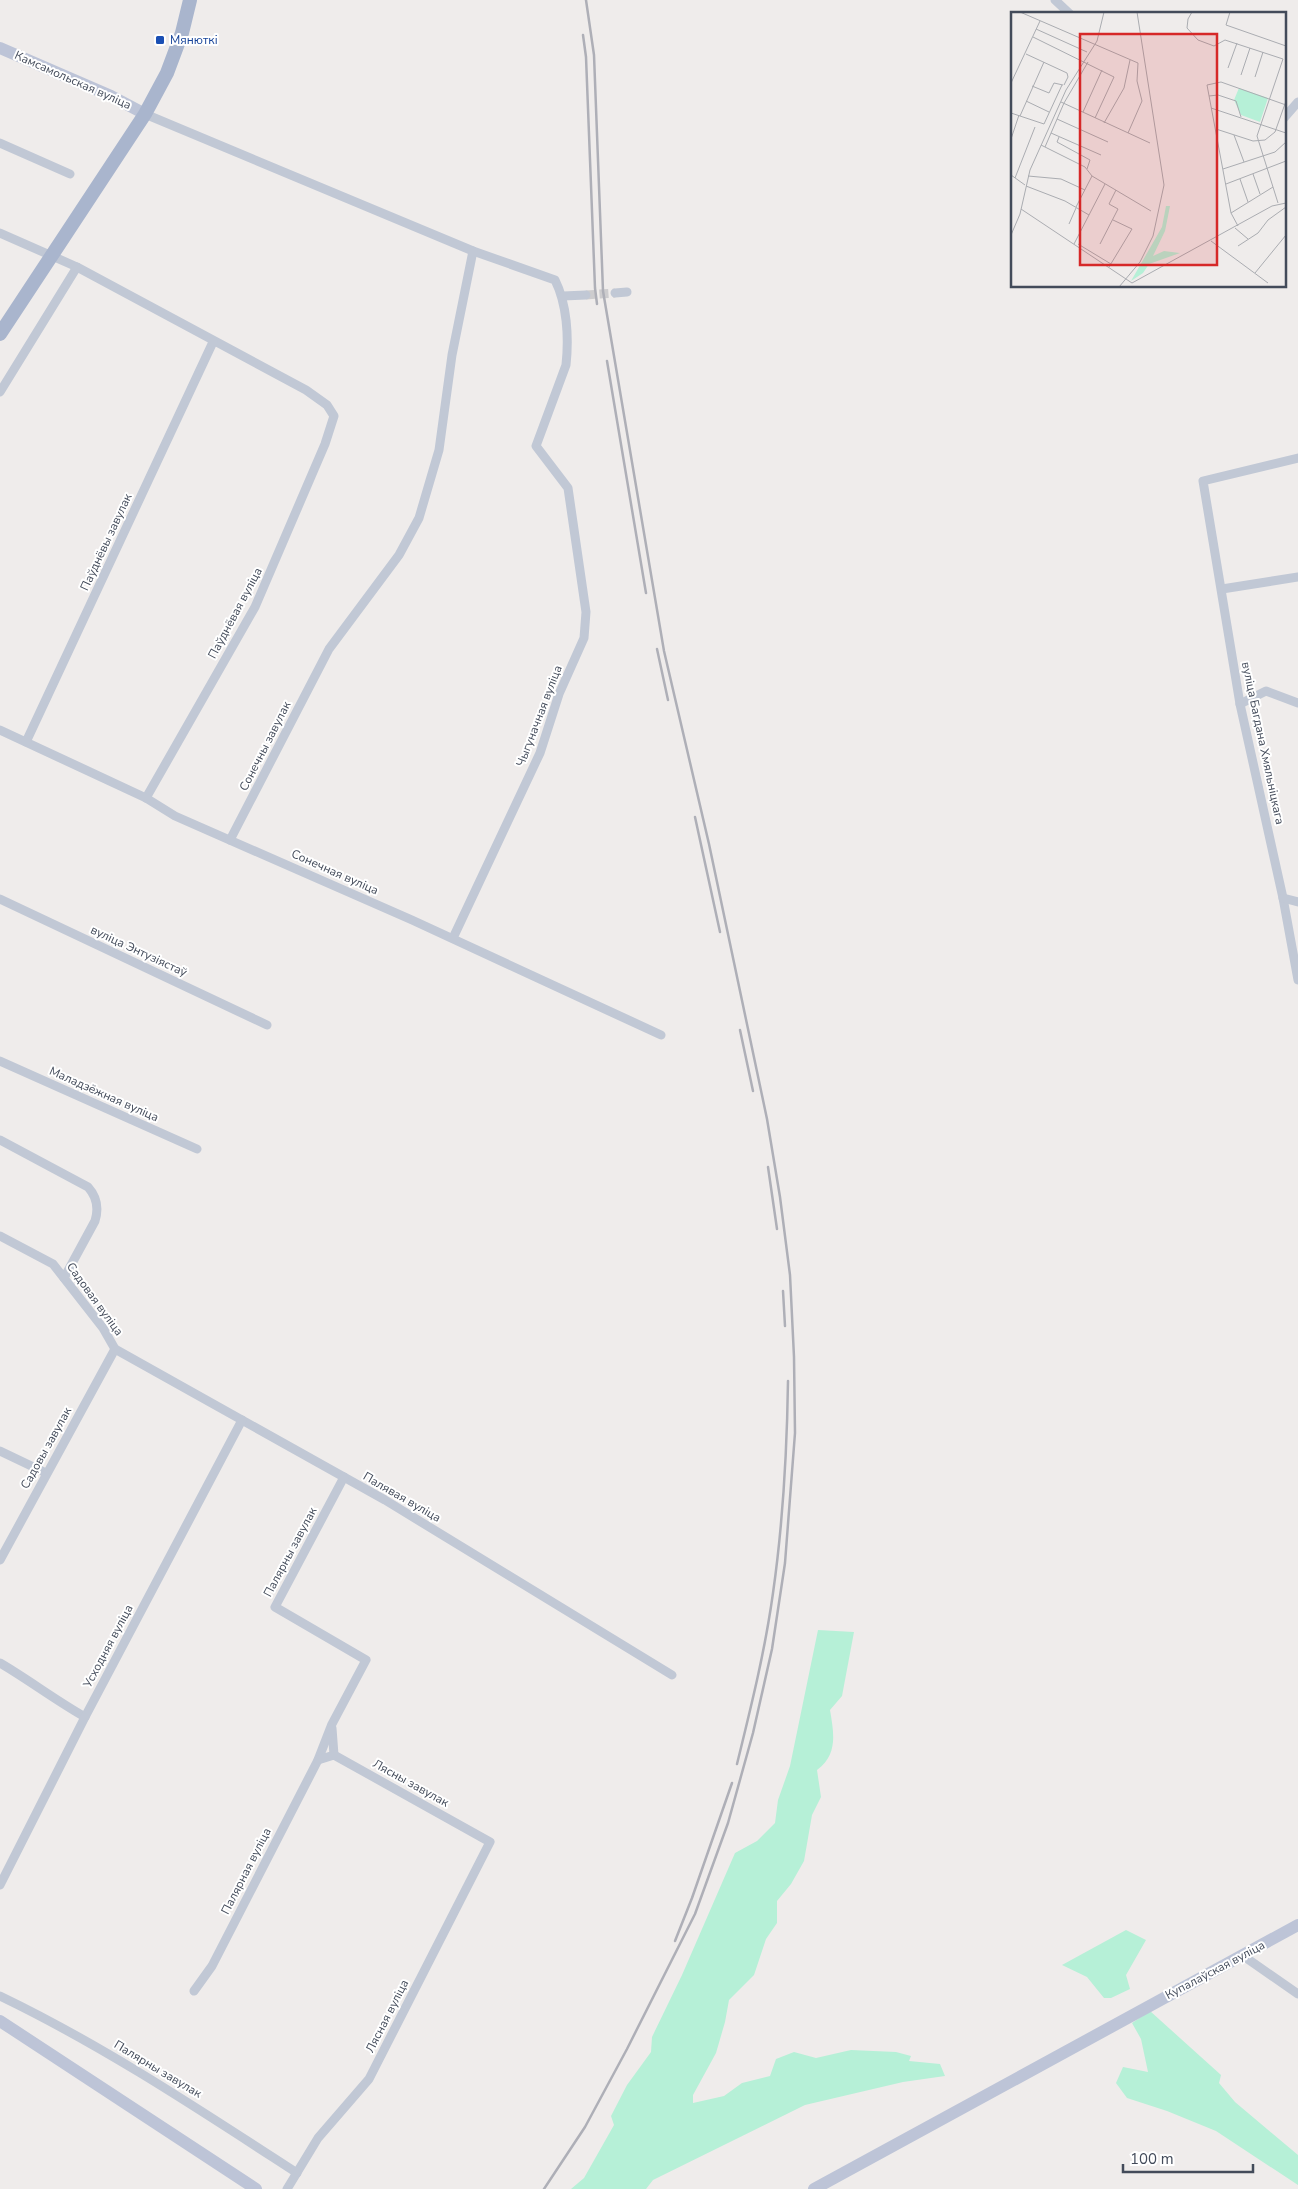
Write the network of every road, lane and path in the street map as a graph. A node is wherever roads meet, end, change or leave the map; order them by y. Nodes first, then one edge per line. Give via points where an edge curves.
1 (190, 0) edge
2 (1055, 0) edge
3 (1068, 12) edge
4 (0, 48) edge
5 (1298, 102) edge
6 (145, 114) junction
7 (1286, 116) edge
8 (0, 143) edge
9 (70, 174) dead end
10 (0, 233) edge
11 (473, 251) junction
12 (52, 254) junction
13 (77, 267) junction
14 (627, 292) dead end
15 (615, 293) tunnel mouth
16 (586, 295) tunnel mouth
17 (563, 296) junction
18 (0, 334) edge
19 (213, 342) junction
20 (0, 392) edge
21 (1298, 458) edge
22 (1298, 577) edge
23 (1222, 589) junction
24 (1298, 703) edge
25 (1240, 704) junction
26 (0, 730) edge
27 (26, 742) junction
28 (146, 798) junction
29 (230, 840) junction
30 (1283, 898) junction
31 (0, 899) edge
32 (1298, 902) edge
33 (453, 938) junction
34 (1298, 980) edge
35 (266, 1025) dead end
36 (661, 1035) dead end
37 (0, 1061) edge
38 (0, 1140) edge
39 (197, 1149) dead end
40 (0, 1236) edge
41 (64, 1278) junction
42 (115, 1349) junction
43 (242, 1420) junction
44 (0, 1451) edge
45 (46, 1473) junction
46 (344, 1477) junction
47 (0, 1560) edge
48 (0, 1663) edge
49 (672, 1675) dead end
50 (85, 1717) junction
51 (332, 1724) junction
52 (334, 1755) junction
53 (318, 1760) junction
54 (490, 1842) joint
55 (0, 1885) edge
56 (1298, 1925) edge
57 (1242, 1955) junction
58 (194, 1992) dead end
59 (1298, 1994) edge
60 (0, 1996) edge
61 (0, 2021) edge
62 (297, 2173) junction
63 (256, 2189) edge
64 (287, 2189) edge
65 (814, 2189) edge

1 - 6 main road via 167,73
2 - 3 street
4 - 6 street, Камсамольская вуліца
5 - 7 street
6 - 11 street
6 - 12 main road
8 - 9 street
10 - 12 street
11 - 17 street via 554,280
11 - 29 street, Сонечны завулак via 452,355 439,450 419,518 400,555 329,649
12 - 13 street
12 - 18 main road
13 - 19 street
13 - 20 street
14 - 15 street
16 - 17 street
17 - 33 street, Чыгуначная вуліца via 568,352 566,365 536,446 568,488 586,612 584,638 559,694 540,754
19 - 27 street, Паўднёвы завулак
19 - 28 street, Паўднёвая вуліца via 306,390 327,405 334,416 263,590
21 - 23 street, вуліца Багдана Хмяльніцкага via 1202,481
22 - 23 street
23 - 25 street, вуліца Багдана Хмяльніцкага
24 - 25 street via 1266,691
25 - 30 street, вуліца Багдана Хмяльніцкага
26 - 27 street, Сонечная вуліца
27 - 28 street, Сонечная вуліца
28 - 29 street, Сонечная вуліца via 175,816
29 - 33 street, Сонечная вуліца
30 - 32 street
30 - 34 street, вуліца Багдана Хмяльніцкага
31 - 35 street, вуліца Энтузіястаў
33 - 36 street, Сонечная вуліца
37 - 39 street, Маладзёжная вуліца
38 - 41 street via 88,1187 96,1200 95,1221
40 - 41 street, Садовая вуліца via 53,1264
41 - 42 street, Садовая вуліца via 103,1328
42 - 43 street, Палявая вуліца
42 - 45 street, Садовы завулак
43 - 46 street, Палявая вуліца
43 - 50 street, Усходняя вуліца
44 - 45 street
45 - 47 street, Садовы завулак
46 - 49 street, Палявая вуліца
46 - 51 street, Палярны завулак via 275,1607 366,1660
48 - 50 street
50 - 55 street, Усходняя вуліца
51 - 52 street
51 - 53 street, Палярны завулак
52 - 53 street
52 - 54 street, Лясны завулак
53 - 58 street, Палярная вуліца via 212,1966
54 - 62 street, Лясная вуліца via 369,2079 318,2138
56 - 57 street, Купалаўская вуліца
57 - 59 street
57 - 65 street, Купалаўская вуліца
60 - 62 street, Палярны завулак via 52,2021 160,2084
61 - 63 street
62 - 64 street, Лясная вуліца

